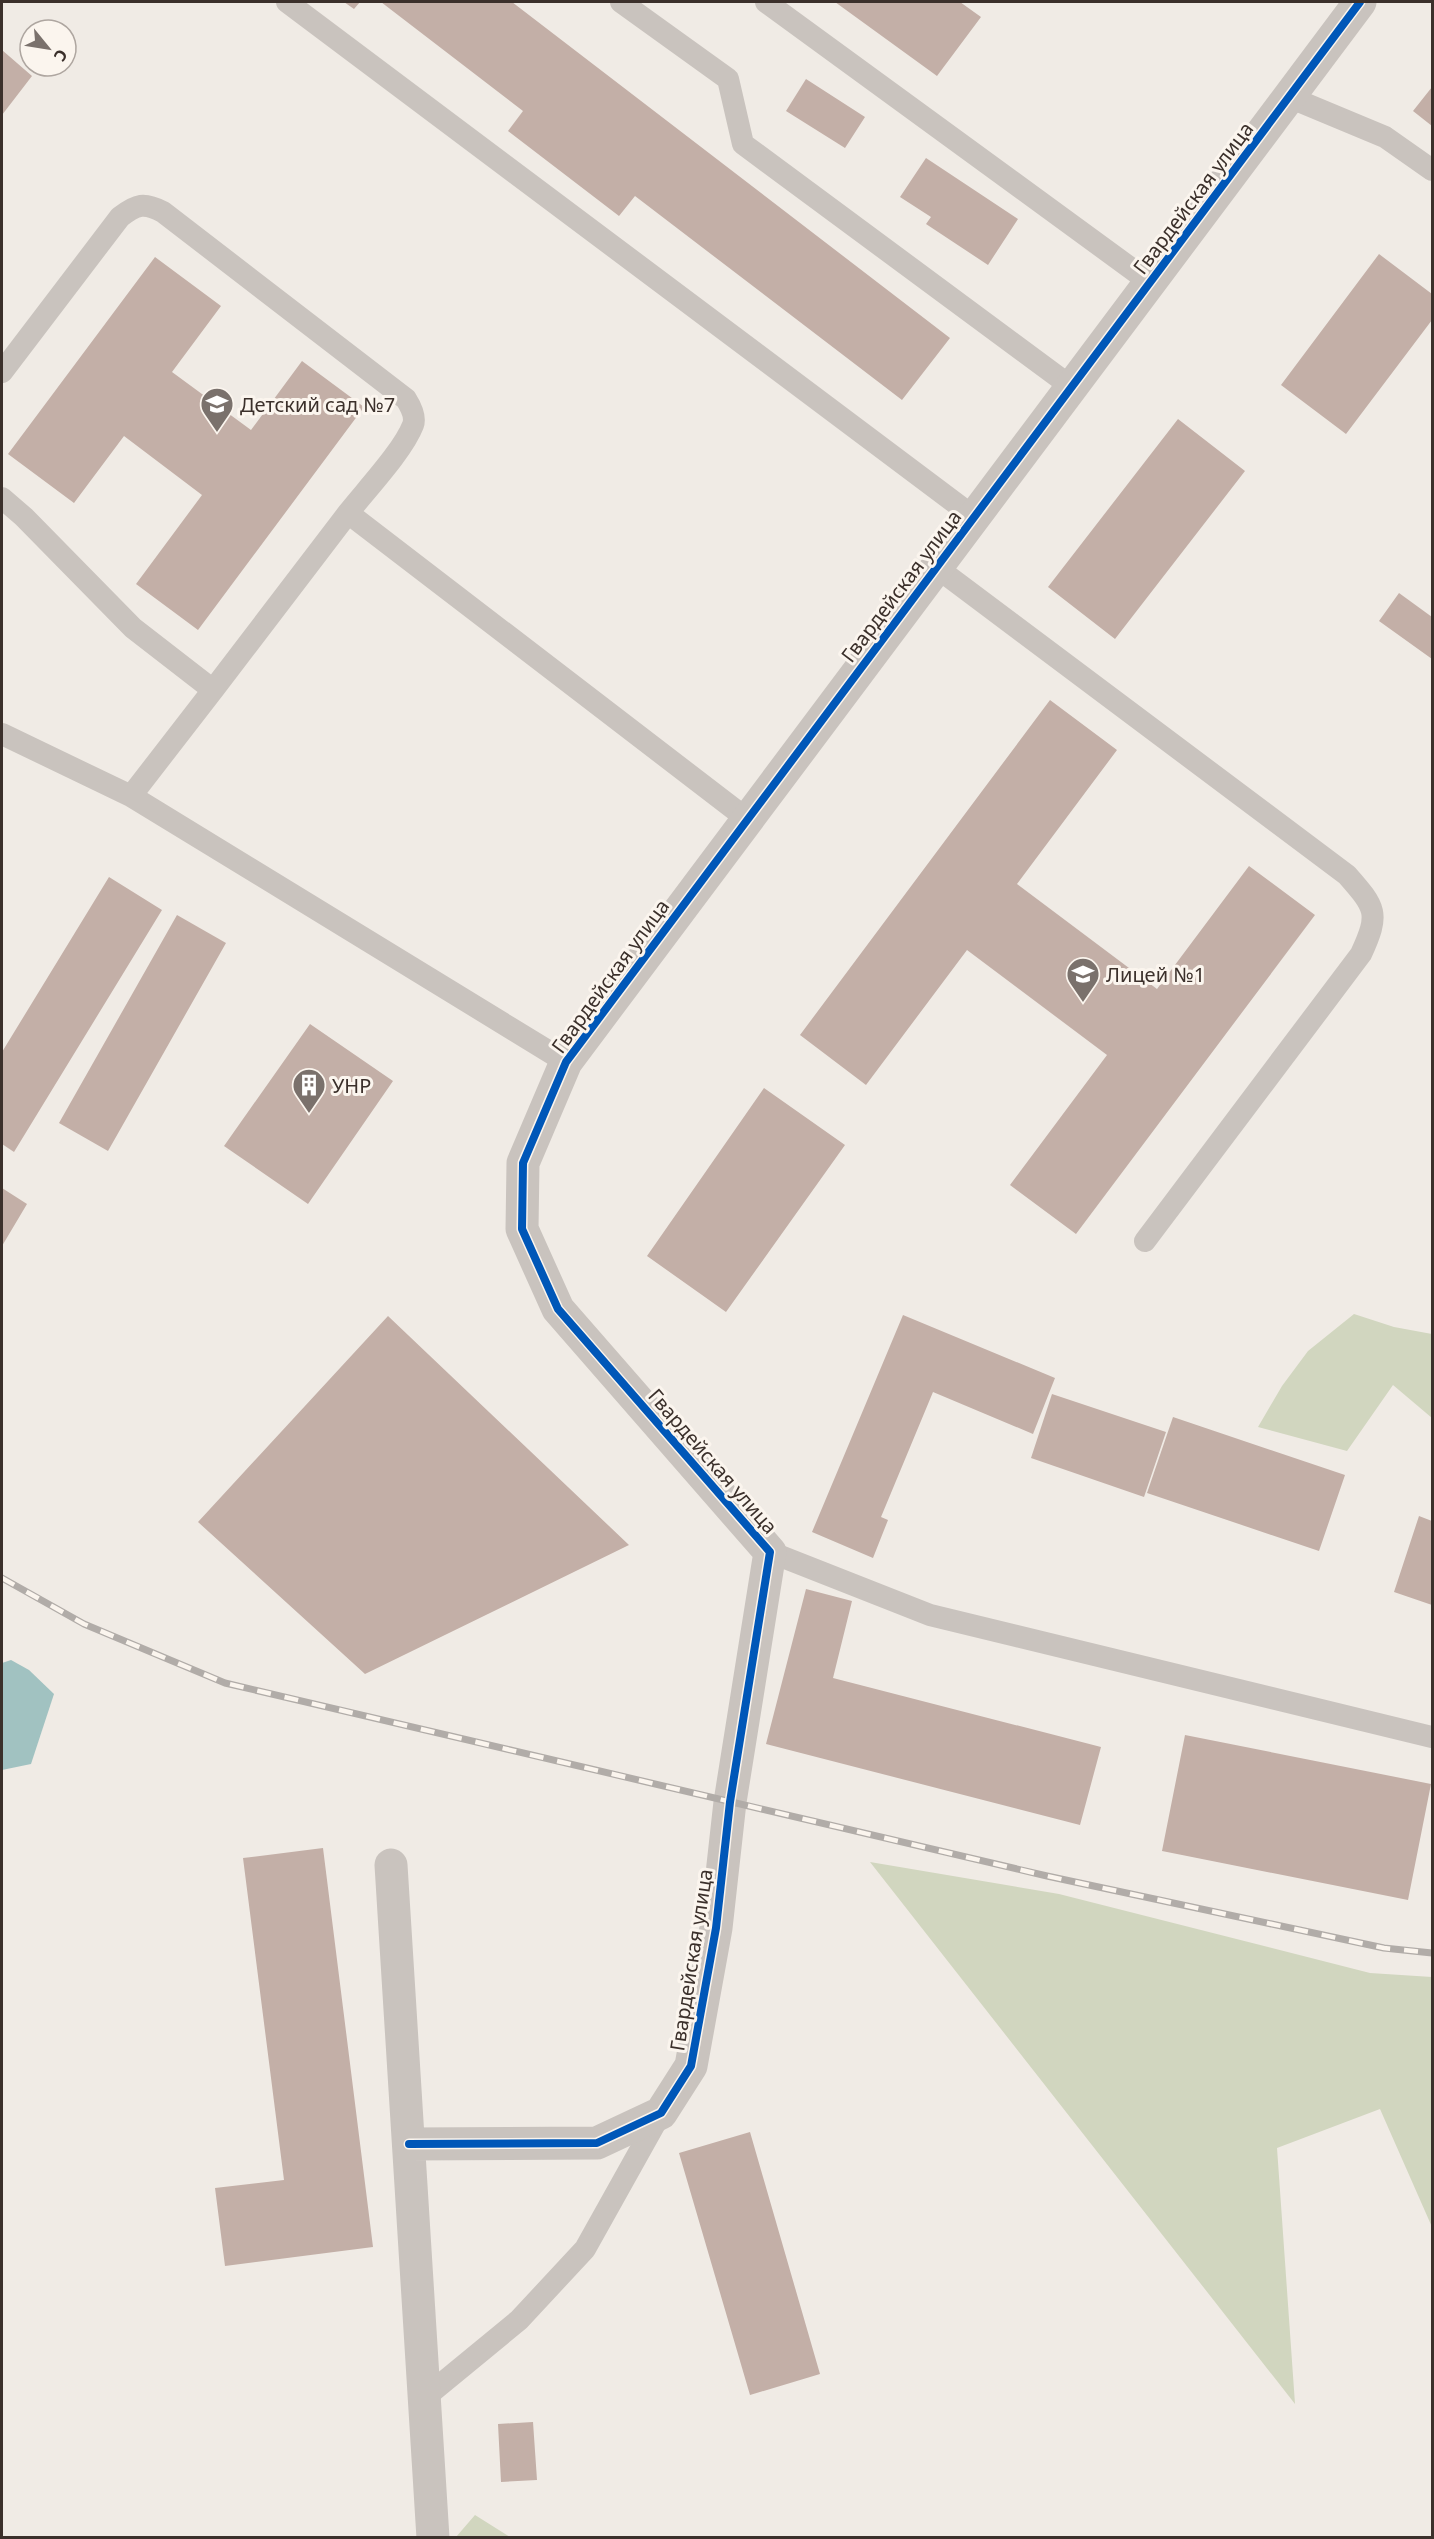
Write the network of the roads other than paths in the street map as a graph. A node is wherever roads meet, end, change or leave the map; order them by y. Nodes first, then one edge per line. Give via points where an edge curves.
1 (287, 2) edge
2 (621, 2) edge
3 (766, 2) edge
4 (1360, 2) edge
5 (1289, 97) junction
6 (1432, 170) edge
7 (1151, 283) junction
8 (2, 372) edge
9 (1073, 388) junction
10 (2, 498) edge
11 (348, 513) junction
12 (974, 517) junction
13 (936, 567) junction
14 (213, 690) junction
15 (2, 734) edge
16 (131, 796) junction
17 (747, 819) junction
18 (566, 1062) junction
19 (1145, 1241) dead end
20 (770, 1552) junction
21 (1432, 1737) edge
22 (391, 1865) dead end
23 (661, 2114) junction
24 (409, 2144) junction
25 (423, 2399) junction
26 (433, 2538) edge

1 - 12 lane
2 - 9 lane via 728,79 743,144
3 - 7 lane
4 - 5 street, Гвардейская улица
5 - 6 lane via 1385,138
5 - 7 street, Гвардейская улица
7 - 9 street, Гвардейская улица
8 - 11 lane via 120,217 135,206 148,204 406,399 414,424
9 - 12 street, Гвардейская улица
10 - 14 lane via 133,628
11 - 14 lane
11 - 17 lane
12 - 13 street, Гвардейская улица
13 - 17 street, Гвардейская улица
13 - 19 lane via 1347,875 1370,901 1373,926 1361,954
14 - 16 lane
15 - 16 lane
16 - 18 lane
17 - 18 street, Гвардейская улица
18 - 20 street, Гвардейская улица via 523,1163 522,1229 558,1309
20 - 21 lane via 930,1615
20 - 23 street, Гвардейская улица via 730,1802 716,1928 691,2067
22 - 24 street
23 - 24 street via 597,2143
23 - 25 lane via 585,2249 519,2320
24 - 25 street
25 - 26 street

